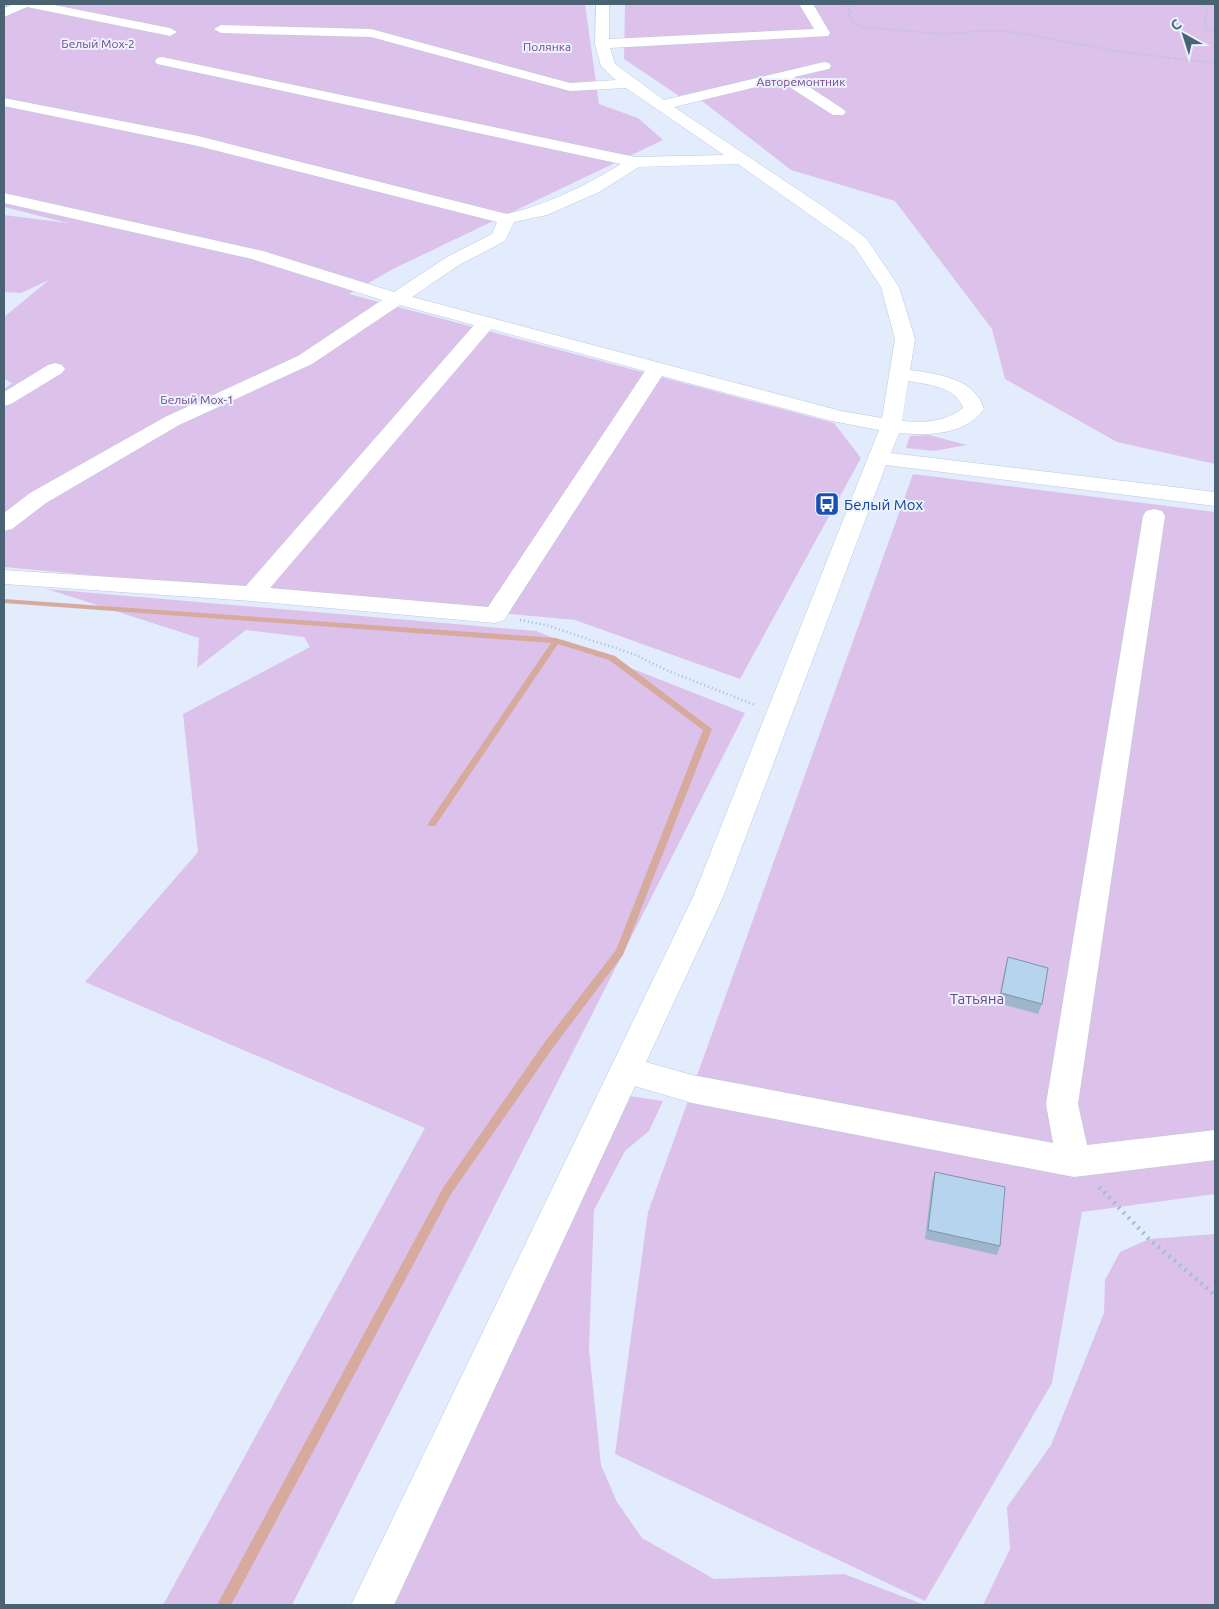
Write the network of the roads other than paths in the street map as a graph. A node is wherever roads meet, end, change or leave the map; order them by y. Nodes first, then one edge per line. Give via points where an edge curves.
1 (24, 4) edge
2 (30, 4) edge
3 (602, 4) edge
4 (806, 4) edge
5 (4, 13) edge
6 (221, 29) dead end
7 (170, 32) dead end
8 (602, 44) junction
9 (162, 61) dead end
10 (824, 66) dead end
11 (782, 76) junction
12 (629, 83) junction
13 (4, 102) edge
14 (662, 105) junction
15 (838, 112) dead end
16 (741, 159) junction
17 (635, 162) junction
18 (4, 198) edge
19 (507, 219) junction
20 (395, 298) junction
21 (487, 322) junction
22 (657, 368) junction
23 (55, 369) dead end
24 (901, 374) junction
25 (4, 400) edge
26 (891, 426) junction
27 (878, 458) junction
28 (1215, 499) edge
29 (1154, 516) dead end
30 (4, 524) edge
31 (4, 577) edge
32 (252, 594) junction
33 (627, 1070) junction
34 (1215, 1145) edge
35 (1074, 1162) junction
36 (372, 1605) edge

1 - 5 street
2 - 7 street
3 - 8 street
4 - 8 street via 823,33
6 - 12 street via 371,33 570,87
8 - 12 street via 608,66
9 - 17 street
10 - 11 street
11 - 14 street
11 - 15 street
12 - 14 street
13 - 19 street via 198,141
14 - 16 street
16 - 17 street
16 - 24 street via 860,242 890,287 905,339
17 - 19 street via 593,188 541,211
18 - 20 street via 257,255
19 - 20 street via 499,237 453,261
20 - 21 street
20 - 30 street via 305,360 172,421 38,498
21 - 22 street
21 - 32 street
22 - 26 street via 839,417
22 - 32 street via 495,615
23 - 25 street
24 - 26 street
24 - 26 street via 955,388 970,398 974,409 968,417 942,426
26 - 27 street
27 - 28 street
27 - 33 street via 708,897
29 - 35 street via 1062,1104
31 - 32 street
33 - 35 street via 692,1089
33 - 36 street
34 - 35 street

